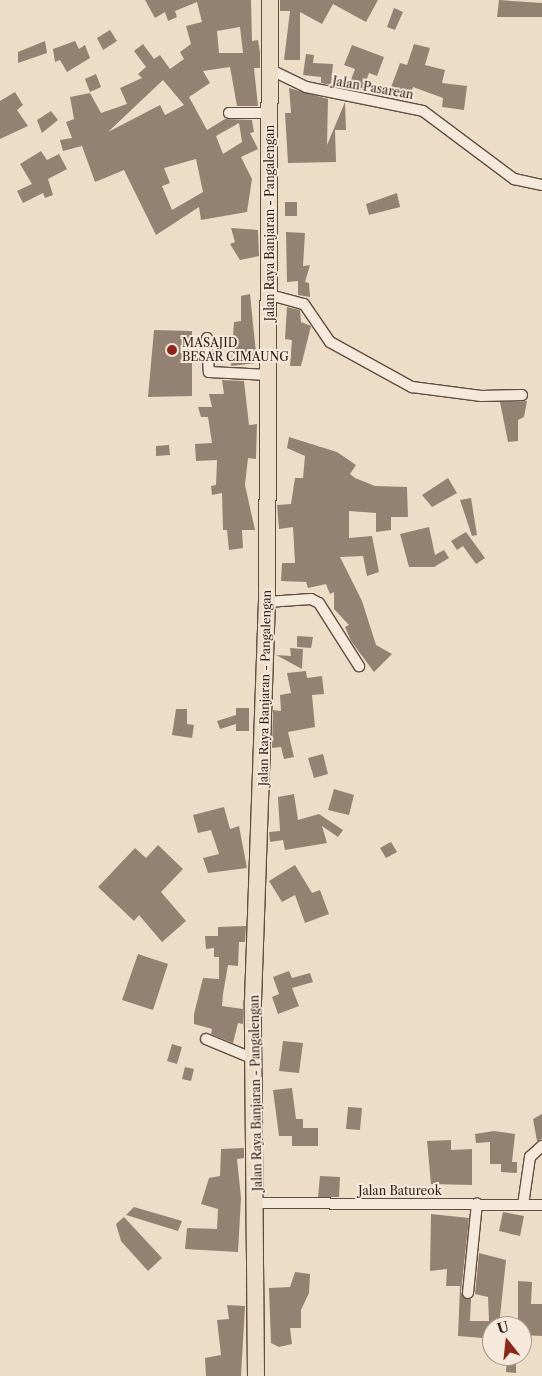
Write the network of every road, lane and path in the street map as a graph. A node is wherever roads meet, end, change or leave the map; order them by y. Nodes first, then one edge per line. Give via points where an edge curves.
1 (270, 0) edge
2 (271, 70) junction
3 (271, 112) junction
4 (229, 113) dead end
5 (542, 185) edge
6 (270, 295) junction
7 (207, 338) dead end
8 (268, 375) junction
9 (522, 395) dead end
10 (267, 602) junction
11 (359, 666) dead end
12 (206, 1039) dead end
13 (254, 1059) junction
14 (542, 1146) edge
15 (258, 1203) junction
16 (477, 1203) junction
17 (523, 1205) junction
18 (542, 1205) edge
19 (468, 1293) dead end
20 (256, 1376) edge

1 - 2 main road, Jalan Raya Banjaran - Pangalengan
2 - 3 main road, Jalan Raya Banjaran - Pangalengan
2 - 5 street, Jalan Pasarean via 306,87 423,111 450,126 514,179
3 - 4 street
3 - 6 main road, Jalan Raya Banjaran - Pangalengan
6 - 8 main road, Jalan Raya Banjaran - Pangalengan
6 - 9 street via 304,304 330,342 412,387 481,396
7 - 8 street via 209,372
8 - 10 main road, Jalan Raya Banjaran - Pangalengan
10 - 11 street via 311,599 319,603
10 - 13 main road, Jalan Raya Banjaran - Pangalengan
12 - 13 street
13 - 15 main road, Jalan Raya Banjaran - Pangalengan
14 - 17 street via 530,1157
15 - 16 street, Jalan Batureok
15 - 20 main road, Jalan Raya Banjaran - Pangalengan
16 - 17 street, Jalan Batureok
16 - 19 street
17 - 18 street, Jalan Batureok

